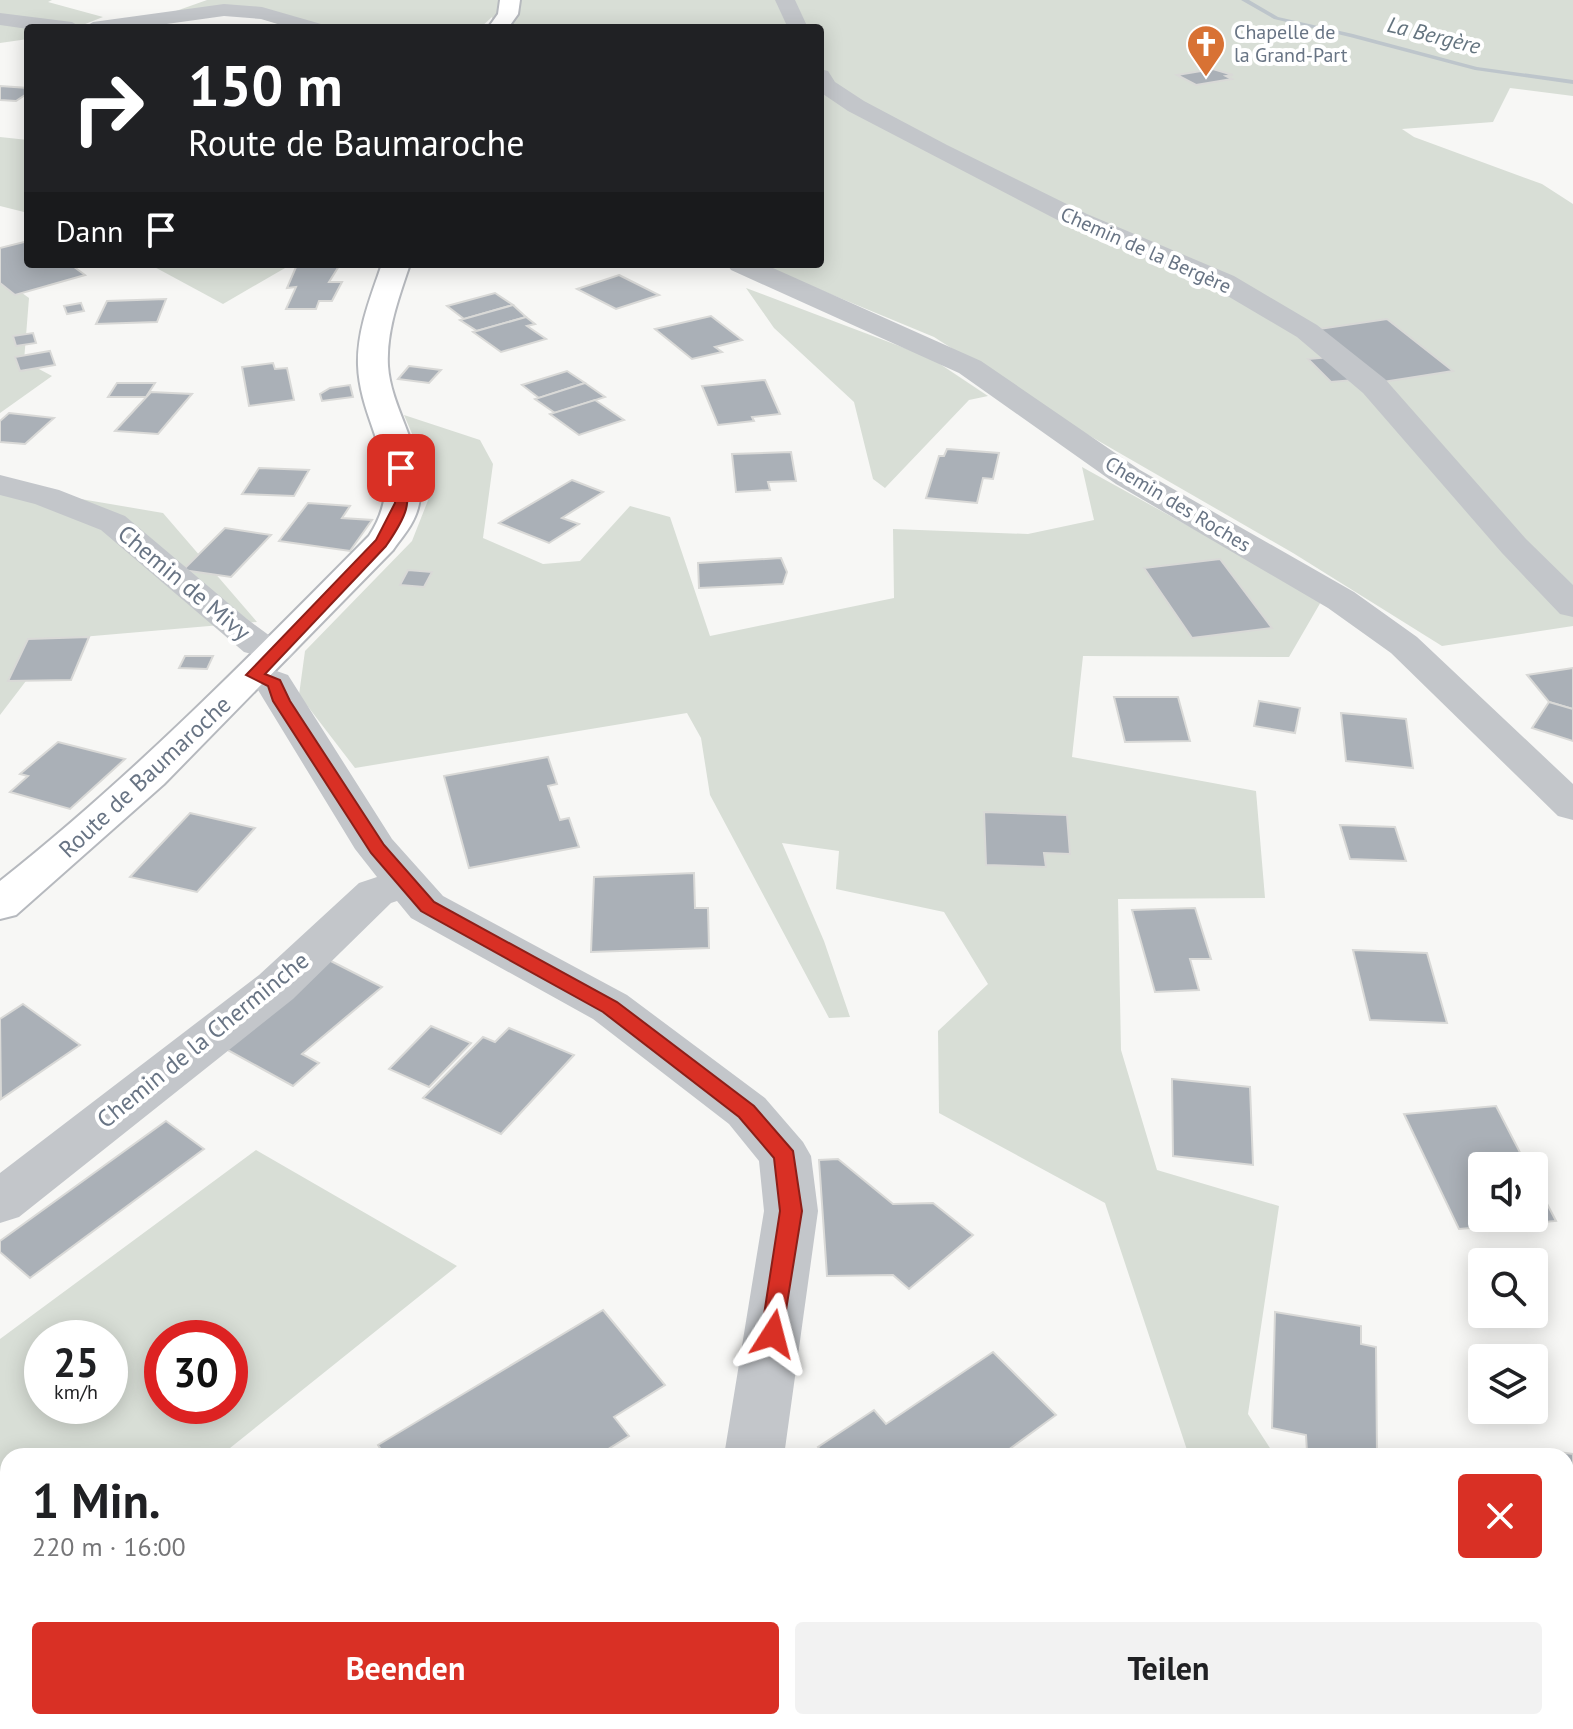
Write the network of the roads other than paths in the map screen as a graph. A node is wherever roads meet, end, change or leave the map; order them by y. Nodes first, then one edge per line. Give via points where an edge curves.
1 (510, 0) edge
2 (785, 0) edge
3 (0, 19) edge
4 (40, 24) edge
5 (135, 24) edge
6 (300, 24) edge
7 (501, 24) edge
8 (796, 24) edge
9 (824, 83) edge
10 (395, 268) edge
11 (750, 268) edge
12 (0, 485) edge
13 (1573, 606) edge
14 (266, 663) junction
15 (1573, 807) edge
16 (406, 882) junction
17 (0, 904) edge
18 (0, 1202) edge
19 (755, 1448) edge

1 - 7 street
2 - 8 street
3 - 4 street
5 - 6 street via 224,10
9 - 13 street, Chemin de la Bergère via 938,150 1078,220 1224,282 1307,331 1374,386
10 - 14 street, Route de Baumaroche via 377,323 373,365 401,468 402,503 381,543
11 - 15 street, Chemin des Roches via 970,367 1128,477 1341,600 1404,645
12 - 14 street, Chemin de Mivy via 113,523 257,644
14 - 16 street, Chemin de Mivy via 282,701 377,849
14 - 17 street, Route de Baumaroche via 103,821
16 - 18 street, Chemin de la Cherminche via 375,893 276,987
16 - 19 street, Chemin de Mivy via 427,907 610,1007 747,1111 785,1156 791,1211

